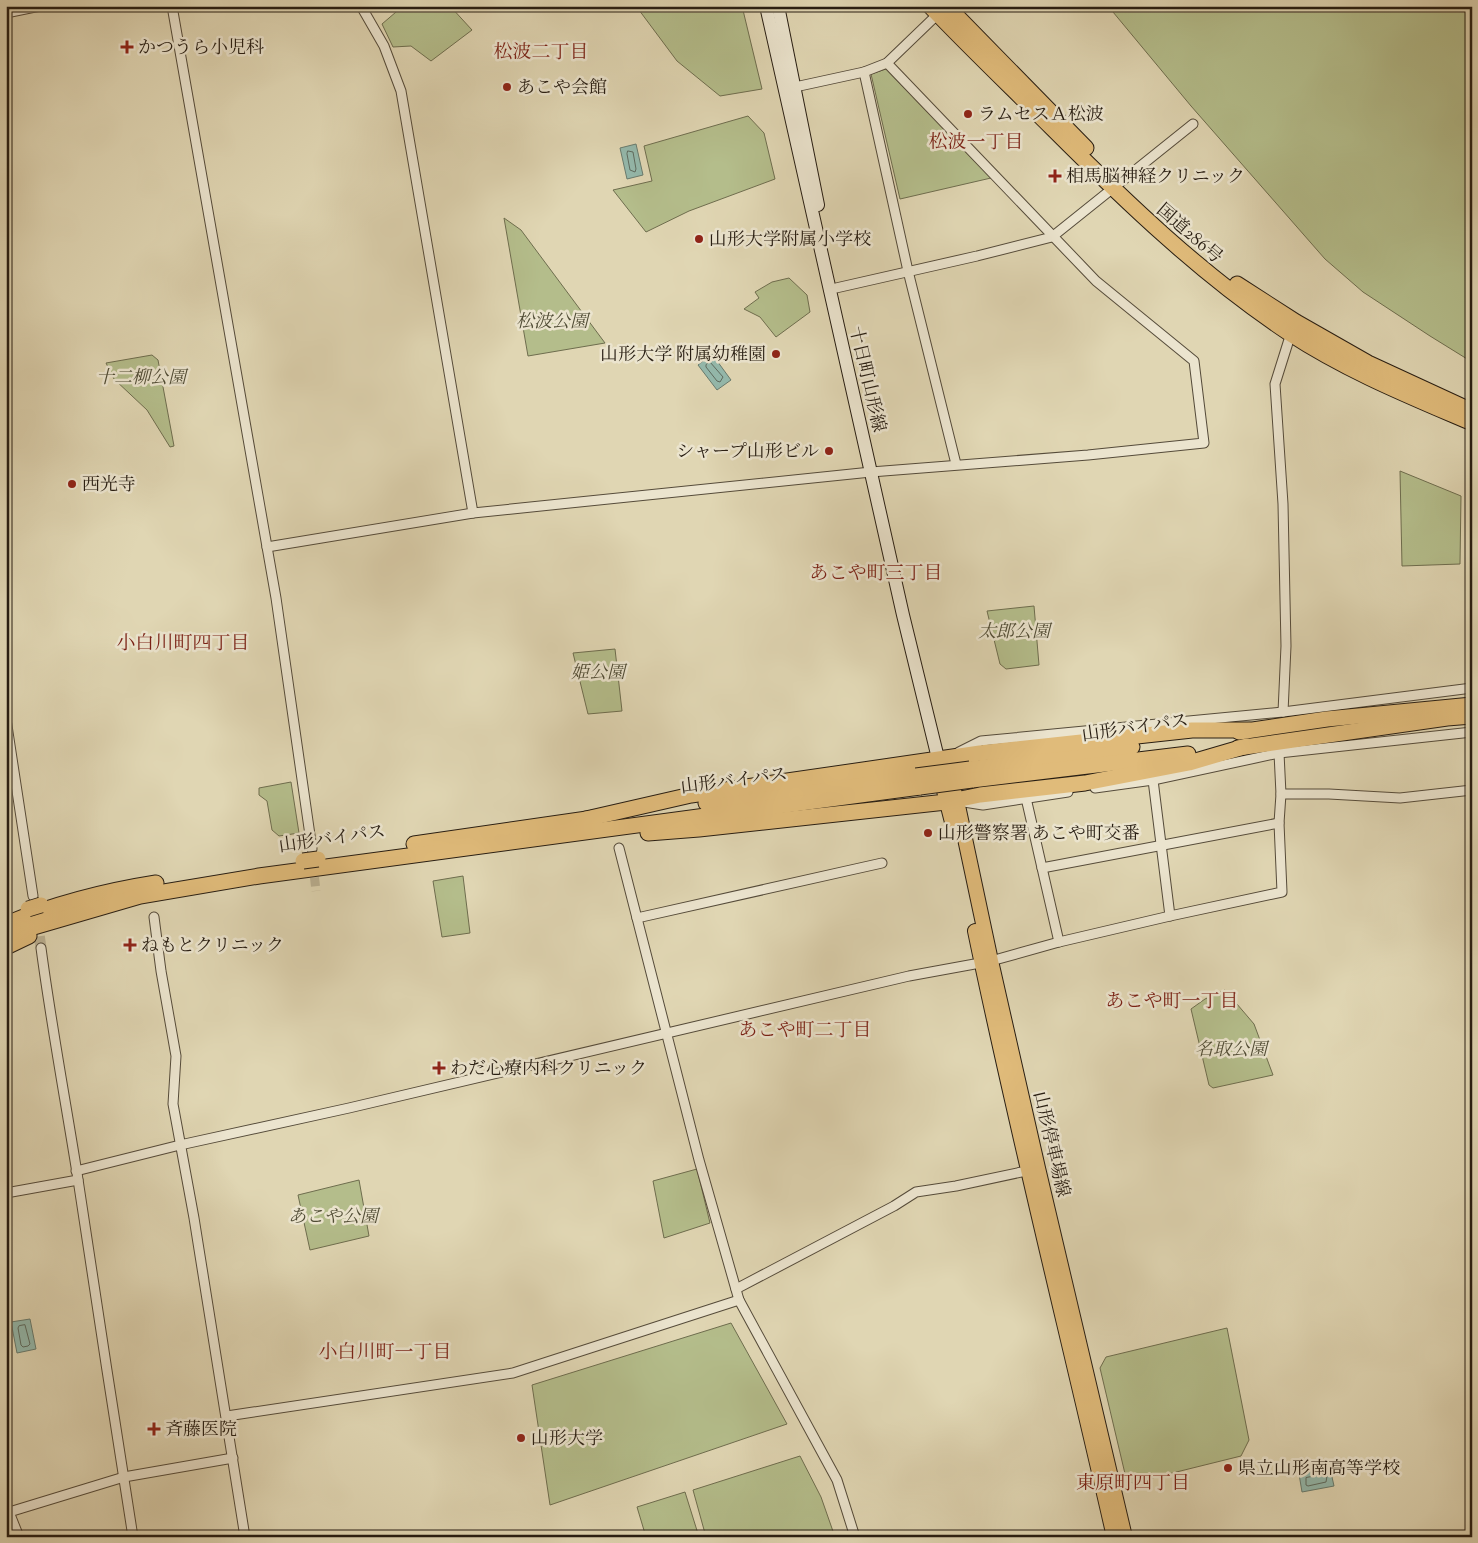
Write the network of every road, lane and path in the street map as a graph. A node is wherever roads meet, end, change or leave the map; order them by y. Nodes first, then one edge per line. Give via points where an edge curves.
1 (40, 6) edge
2 (172, 6) edge
3 (361, 6) edge
4 (766, 6) edge
5 (778, 6) edge
6 (940, 8) edge
7 (6, 13) edge
8 (887, 63) junction
9 (864, 72) junction
10 (794, 87) junction
11 (1193, 124) dead end
12 (1117, 186) junction
13 (1052, 237) junction
14 (908, 271) junction
15 (836, 288) junction
16 (1293, 328) junction
17 (1472, 411) edge
18 (1472, 423) edge
19 (956, 464) junction
20 (874, 472) junction
21 (473, 513) junction
22 (267, 547) junction
23 (1472, 688) edge
24 (1472, 700) edge
25 (1472, 705) edge
26 (1283, 712) junction
27 (1443, 713) junction
28 (1472, 717) edge
29 (6, 719) edge
30 (1249, 730) junction
31 (1472, 732) edge
32 (1247, 746) junction
33 (1279, 753) junction
34 (941, 759) junction
35 (971, 775) junction
36 (1154, 780) junction
37 (918, 782) junction
38 (1471, 791) edge
39 (1281, 794) junction
40 (1026, 798) junction
41 (951, 802) junction
42 (586, 819) junction
43 (1279, 823) junction
44 (503, 843) junction
45 (1160, 845) junction
46 (619, 848) dead end
47 (311, 856) junction
48 (882, 863) dead end
49 (1042, 868) junction
50 (117, 889) junction
51 (34, 903) junction
52 (6, 914) edge
53 (68, 916) junction
54 (1170, 916) junction
55 (154, 917) dead end
56 (637, 918) junction
57 (6, 924) edge
58 (6, 935) edge
59 (1059, 942) junction
60 (6, 947) edge
61 (41, 948) tunnel mouth
62 (986, 962) junction
63 (667, 1034) junction
64 (180, 1145) junction
65 (1033, 1169) junction
66 (77, 1176) junction
67 (6, 1193) edge
68 (736, 1289) junction
69 (739, 1300) junction
70 (227, 1416) junction
71 (233, 1458) junction
72 (124, 1477) junction
73 (8, 1512) edge
74 (19, 1537) edge
75 (133, 1537) edge
76 (245, 1537) edge
77 (855, 1537) edge
78 (1114, 1537) edge
79 (1125, 1537) edge

1 - 7 street
2 - 22 street
3 - 21 street via 384,46 401,91
4 - 20 main road, 十日町山形線
5 - 10 main road, 十日町山形線
6 - 8 street
6 - 12 highway, 国道286号
8 - 9 street
8 - 13 street
9 - 10 street
9 - 14 street
10 - 15 main road, 十日町山形線
11 - 12 street
12 - 13 street
12 - 16 highway, 国道286号
13 - 14 street
13 - 19 street via 1096,281 1194,361 1204,443
14 - 15 street
14 - 19 street
15 - 20 main road, 十日町山形線
16 - 17 highway, 国道286号
16 - 18 highway, 国道286号 via 1359,374
16 - 26 street via 1275,384 1286,646
19 - 20 street
20 - 21 street
20 - 34 main road, 十日町山形線 via 903,615 937,754
21 - 22 street
22 - 47 street
23 - 26 street
24 - 27 highway
25 - 27 highway, 山形バイパス
26 - 34 street via 981,741
27 - 28 highway, 山形バイパス
27 - 30 highway, 山形バイパス via 1327,719
27 - 32 highway, 山形バイパス
29 - 51 street
30 - 34 highway via 1192,730
30 - 35 highway, 山形バイパス
31 - 33 street
32 - 35 highway, 山形バイパス
32 - 41 highway via 1189,763 1094,781 980,795
33 - 36 street
33 - 39 street
34 - 41 main road, 山形停車場線
34 - 42 highway via 691,795
35 - 37 highway, 山形バイパス, bridge
36 - 40 street
36 - 45 street
37 - 42 highway, 山形バイパス
37 - 44 highway, 山形バイパス
38 - 39 street via 1400,798
39 - 43 street
40 - 41 street via 984,805
40 - 49 street
41 - 44 highway via 699,829
41 - 62 main road, 山形停車場線
42 - 47 highway, 山形バイパス
43 - 45 street
43 - 54 street via 1282,892
44 - 53 highway, 山形バイパス via 250,877 140,896
45 - 49 street
45 - 54 street
46 - 56 street
47 - 50 highway, 山形バイパス
48 - 56 street
49 - 59 street
50 - 51 highway
50 - 57 highway, 山形バイパス
51 - 52 highway
53 - 58 highway, 山形バイパス
53 - 60 highway
54 - 59 street
55 - 64 street via 176,1056 173,1104
56 - 63 street
59 - 62 street
61 - 66 street
62 - 63 street via 909,976
62 - 65 main road, 山形停車場線
63 - 64 street
63 - 68 street
64 - 66 street
64 - 70 street
65 - 68 street via 916,1192
65 - 78 main road, 山形停車場線
65 - 79 main road, 山形停車場線
66 - 67 street
66 - 72 street
68 - 69 street
69 - 70 street via 513,1373
69 - 77 street via 837,1480
70 - 71 street
71 - 72 street
71 - 76 street
72 - 73 street
72 - 75 street
73 - 74 street

